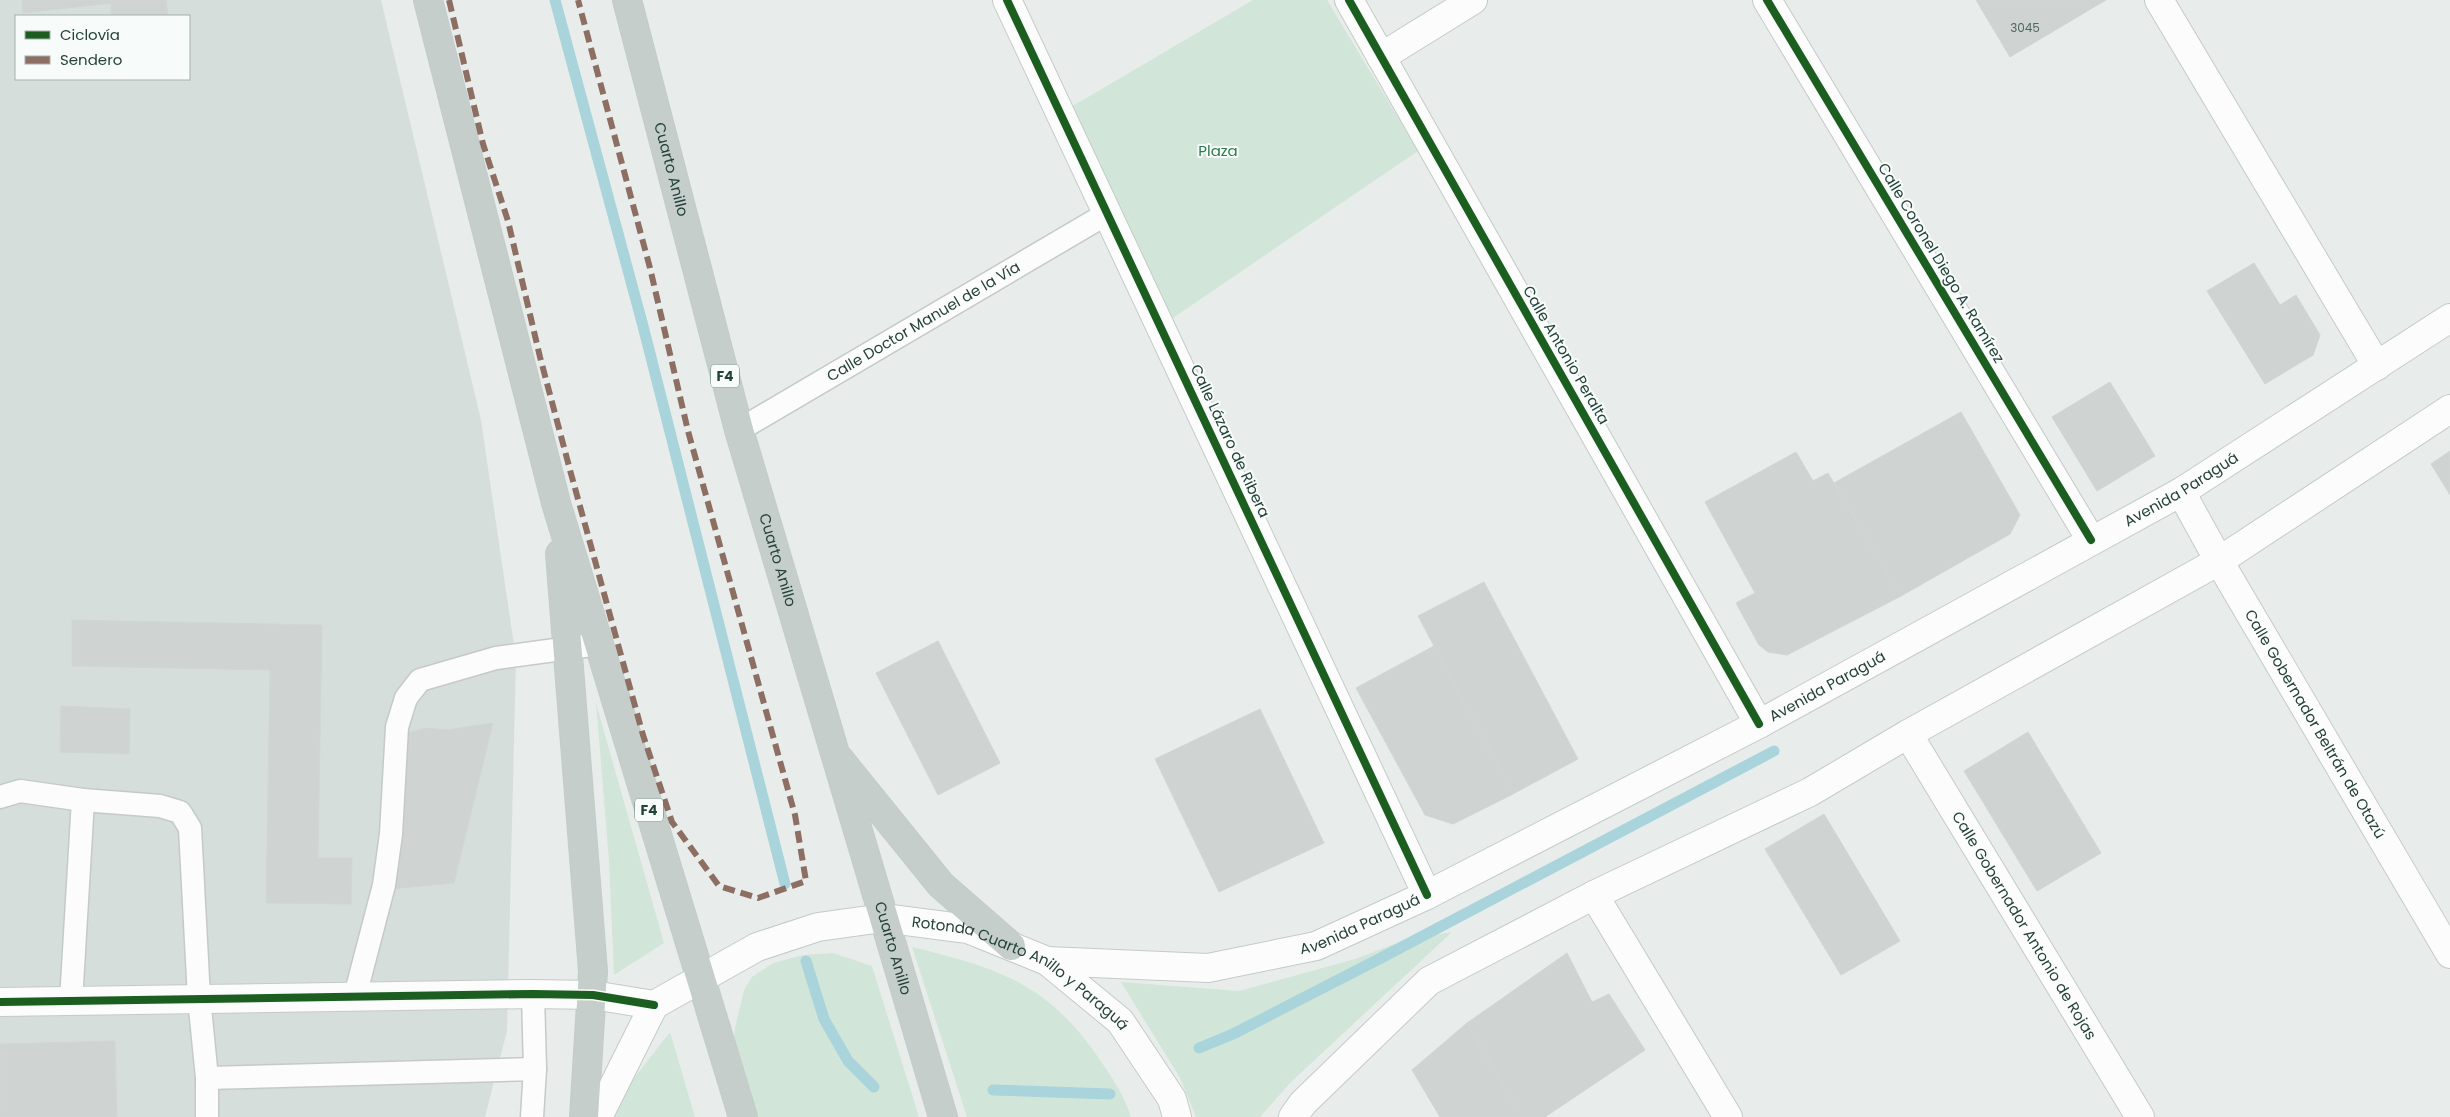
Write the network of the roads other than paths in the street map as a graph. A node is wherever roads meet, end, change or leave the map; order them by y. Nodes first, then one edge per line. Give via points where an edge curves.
1 (428, 0) edge
2 (627, 0) edge
3 (1007, 0) edge
4 (1349, 0) edge
5 (1473, 0) edge
6 (1766, 0) edge
7 (2159, 0) edge
8 (1381, 57) junction
9 (1108, 213) junction
10 (2450, 318) edge
11 (2377, 366) junction
12 (2450, 409) edge
13 (739, 430) junction
14 (2180, 492) junction
15 (556, 503) junction
16 (2091, 540) junction
17 (2219, 561) junction
18 (599, 644) junction
19 (568, 648) junction
20 (1759, 724) junction
21 (1908, 734) junction
22 (832, 750) junction
23 (0, 797) edge
24 (83, 800) junction
25 (1427, 895) junction
26 (1594, 895) junction
27 (883, 918) junction
28 (1011, 946) junction
29 (2450, 954) edge
30 (1047, 961) junction
31 (701, 981) junction
32 (533, 994) junction
33 (593, 995) junction
34 (355, 996) junction
35 (199, 998) junction
36 (71, 1001) junction
37 (0, 1002) edge
38 (654, 1005) junction
39 (535, 1069) junction
40 (207, 1078) junction
41 (1303, 1112) edge
42 (207, 1117) edge
43 (532, 1117) edge
44 (584, 1117) edge
45 (598, 1117) edge
46 (743, 1117) edge
47 (943, 1117) edge
48 (1177, 1117) edge
49 (1728, 1117) edge
50 (2140, 1117) edge

1 - 15 highway, F4
2 - 13 highway, Cuarto Anillo / F4
3 - 9 street, Calle Lázaro de Ribera
4 - 8 street, Calle Antonio Peralta
5 - 8 street
6 - 16 street, Calle Coronel Diego A. Ramírez
7 - 11 street
8 - 20 street, Calle Antonio Peralta
9 - 13 lane, Calle Doctor Manuel de la Vía
9 - 25 street, Calle Lázaro de Ribera
10 - 11 street, Avenida Paraguá
11 - 14 street, Avenida Paraguá
12 - 17 street
13 - 22 highway, Cuarto Anillo / F4
14 - 16 street, Avenida Paraguá
14 - 17 street, Calle Gobernador Beltrán de Otazú
15 - 18 highway, F4
15 - 19 highway
16 - 20 street, Avenida Paraguá
17 - 21 street
17 - 29 street, Calle Gobernador Beltrán de Otazú
18 - 19 lane
18 - 31 highway, F4
19 - 33 highway
19 - 34 lane via 496,658 420,680 406,698 397,727 391,834 384,885
20 - 25 street, Avenida Paraguá
21 - 26 street via 1810,792
21 - 50 street, Calle Gobernador Antonio de Rojas
22 - 27 highway, Cuarto Anillo / F4
22 - 28 highway via 941,885
23 - 24 lane via 20,791
24 - 35 lane via 160,806 180,812 190,828
24 - 36 lane
25 - 30 street, Avenida Paraguá via 1316,946 1208,968
26 - 41 street via 1429,981
26 - 49 street
27 - 28 street, Rotonda Cuarto Anillo y Paraguá via 968,928
27 - 31 street, Rotonda Cuarto Anillo y Paraguá via 818,927 757,947
27 - 47 highway, Cuarto Anillo / F4
28 - 30 street, Rotonda Cuarto Anillo y Paraguá
30 - 48 street, Rotonda Cuarto Anillo y Paraguá via 1120,1021 1172,1099
31 - 38 street, Rotonda Cuarto Anillo y Paraguá
31 - 46 highway, F4
32 - 33 street
32 - 34 street
32 - 39 lane
33 - 38 street
33 - 44 highway
34 - 35 street
35 - 36 street
35 - 40 lane
36 - 37 street
38 - 45 street
39 - 40 lane
39 - 43 lane
40 - 42 lane

